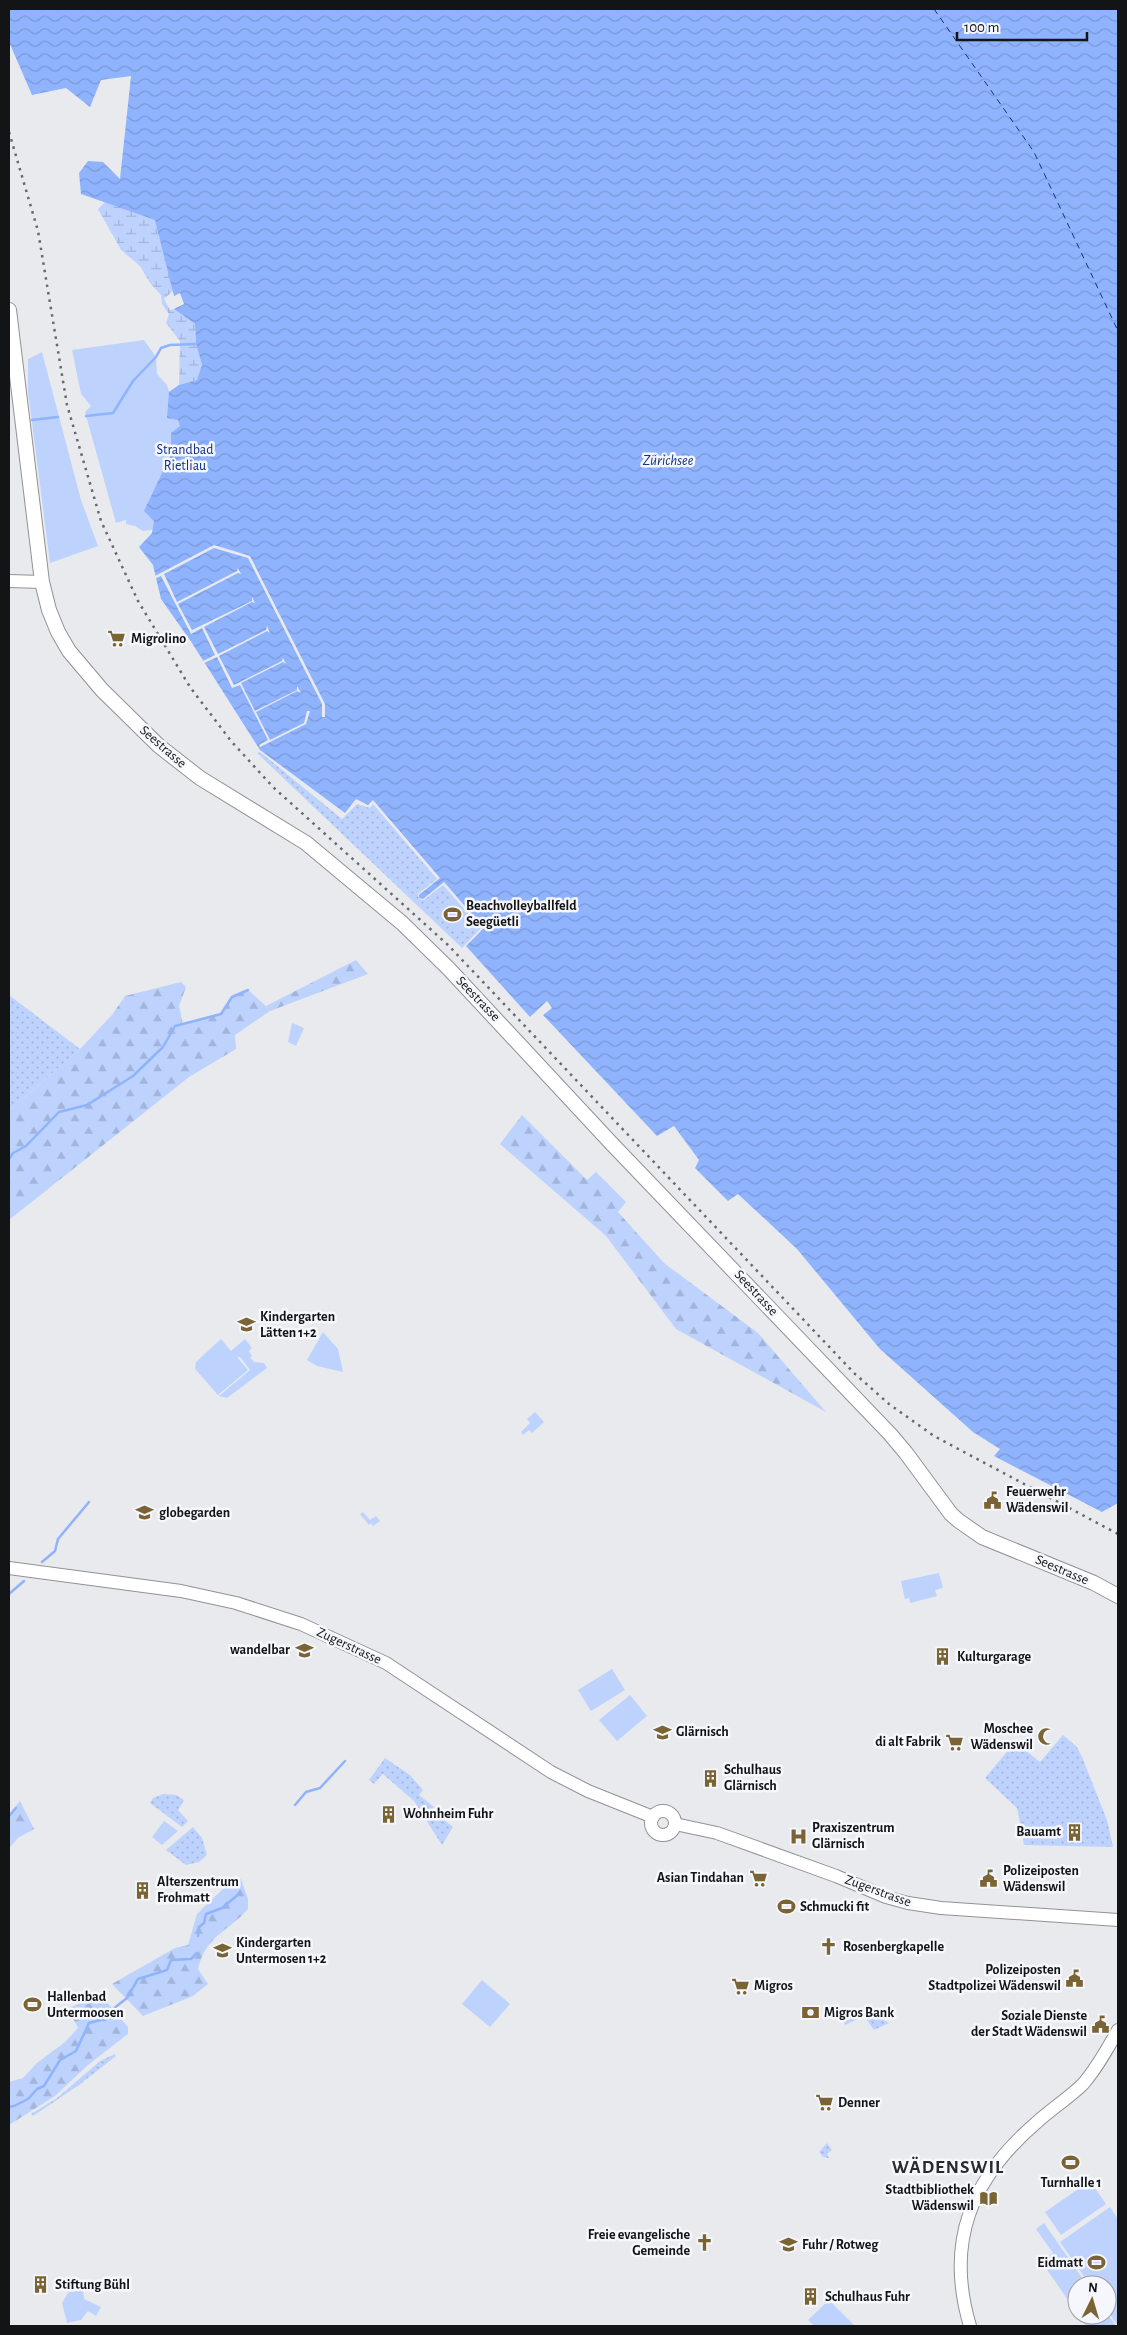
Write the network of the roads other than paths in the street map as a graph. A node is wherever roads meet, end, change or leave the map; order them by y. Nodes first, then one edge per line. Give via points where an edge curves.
1 (9, 310) edge
2 (9, 581) edge
3 (42, 582) junction
4 (9, 1568) edge
5 (1118, 1596) edge
6 (1118, 1920) edge
7 (1118, 2030) edge
8 (970, 2326) edge

1 - 3 main road, Seestrasse
2 - 3 main road
3 - 5 main road, Seestrasse via 58,632 69,651 102,690 158,746 200,778 306,843 373,897 449,968 612,1144 890,1434 954,1518 982,1537
4 - 6 main road, Zugerstrasse via 181,1591 282,1616 386,1663 551,1772 653,1817 653,1828 658,1834 669,1833 675,1824 717,1832 908,1903
7 - 8 main road via 1083,2084 1035,2123 1003,2155 970,2208 964,2231 960,2279

